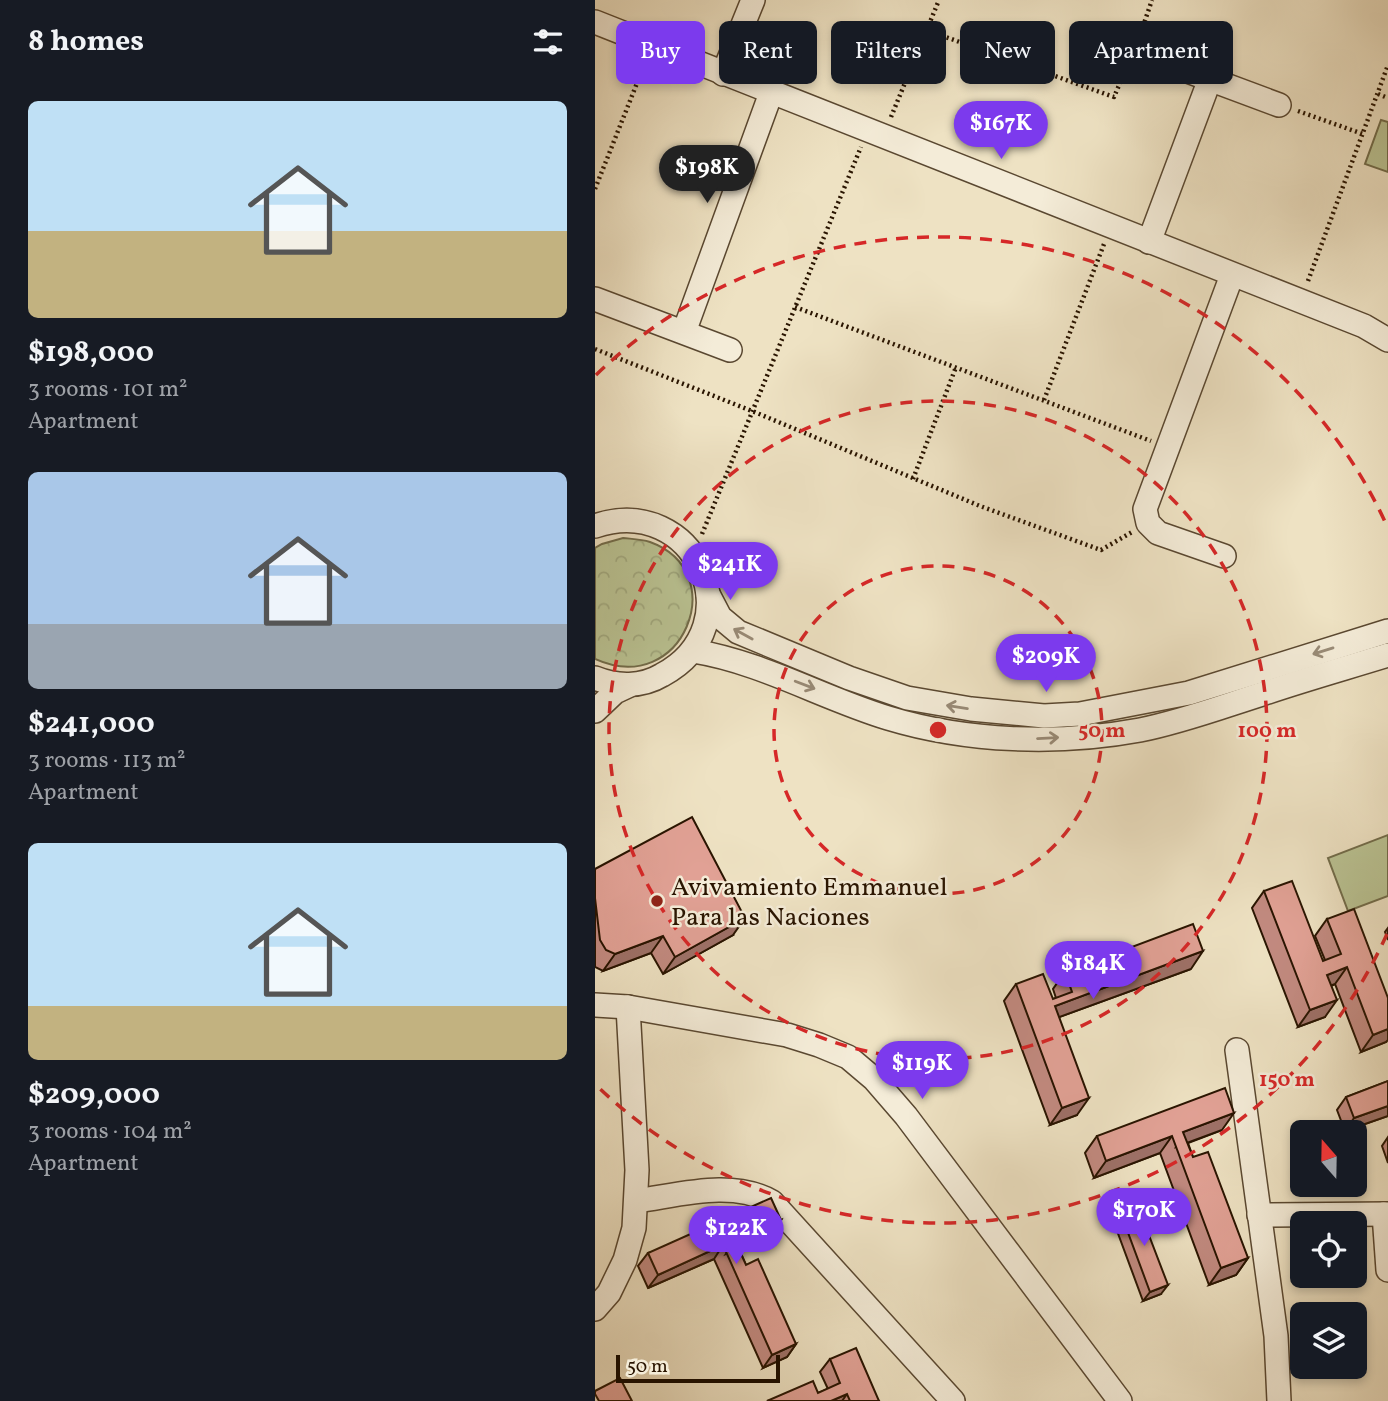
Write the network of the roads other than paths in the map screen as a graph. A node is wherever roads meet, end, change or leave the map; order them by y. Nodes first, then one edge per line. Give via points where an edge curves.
1 (753, 0) edge
2 (744, 21) edge
3 (595, 22) edge
4 (719, 72) edge
5 (748, 84) edge
6 (1208, 84) edge
7 (1223, 84) edge
8 (771, 93) junction
9 (1279, 105) road end
10 (1149, 242) junction
11 (1232, 275) junction
12 (595, 299) edge
13 (684, 332) junction
14 (1388, 340) edge
15 (730, 350) dead end
16 (595, 526) edge
17 (1224, 556) dead end
18 (708, 594) junction
19 (1388, 631) edge
20 (693, 651) junction
21 (1388, 655) edge
22 (595, 678) edge
23 (630, 685) junction
24 (595, 711) edge
25 (595, 1005) edge
26 (628, 1007) junction
27 (1237, 1050) dead end
28 (636, 1201) junction
29 (1386, 1214) edge
30 (1259, 1215) junction
31 (1388, 1269) edge
32 (595, 1309) edge
33 (953, 1401) edge
34 (1120, 1401) edge
35 (1279, 1401) edge

1 - 2 street
3 - 4 street
5 - 8 street
6 - 10 street
7 - 9 street
8 - 10 street
8 - 13 street
10 - 11 street
11 - 14 street via 1364,326
11 - 17 street via 1145,509 1147,523 1158,533
12 - 13 street
13 - 15 street
16 - 18 street via 635,520 660,526 694,554
19 -> 18 street via 1189,693 1080,714 1044,716 907,698 849,678 738,632 720,617
18 - 20 street via 708,615
20 -> 21 street via 726,656 887,718 974,735 1037,739 1139,730
20 - 23 street via 654,680
22 - 23 street
23 - 24 street
25 - 26 street
26 - 28 street
26 - 34 street via 787,1035 848,1057 906,1116
27 - 30 street
28 - 32 street via 625,1260
28 - 33 street via 727,1189 758,1194 772,1202
29 - 30 street
29 - 31 street
30 - 35 street via 1276,1336

